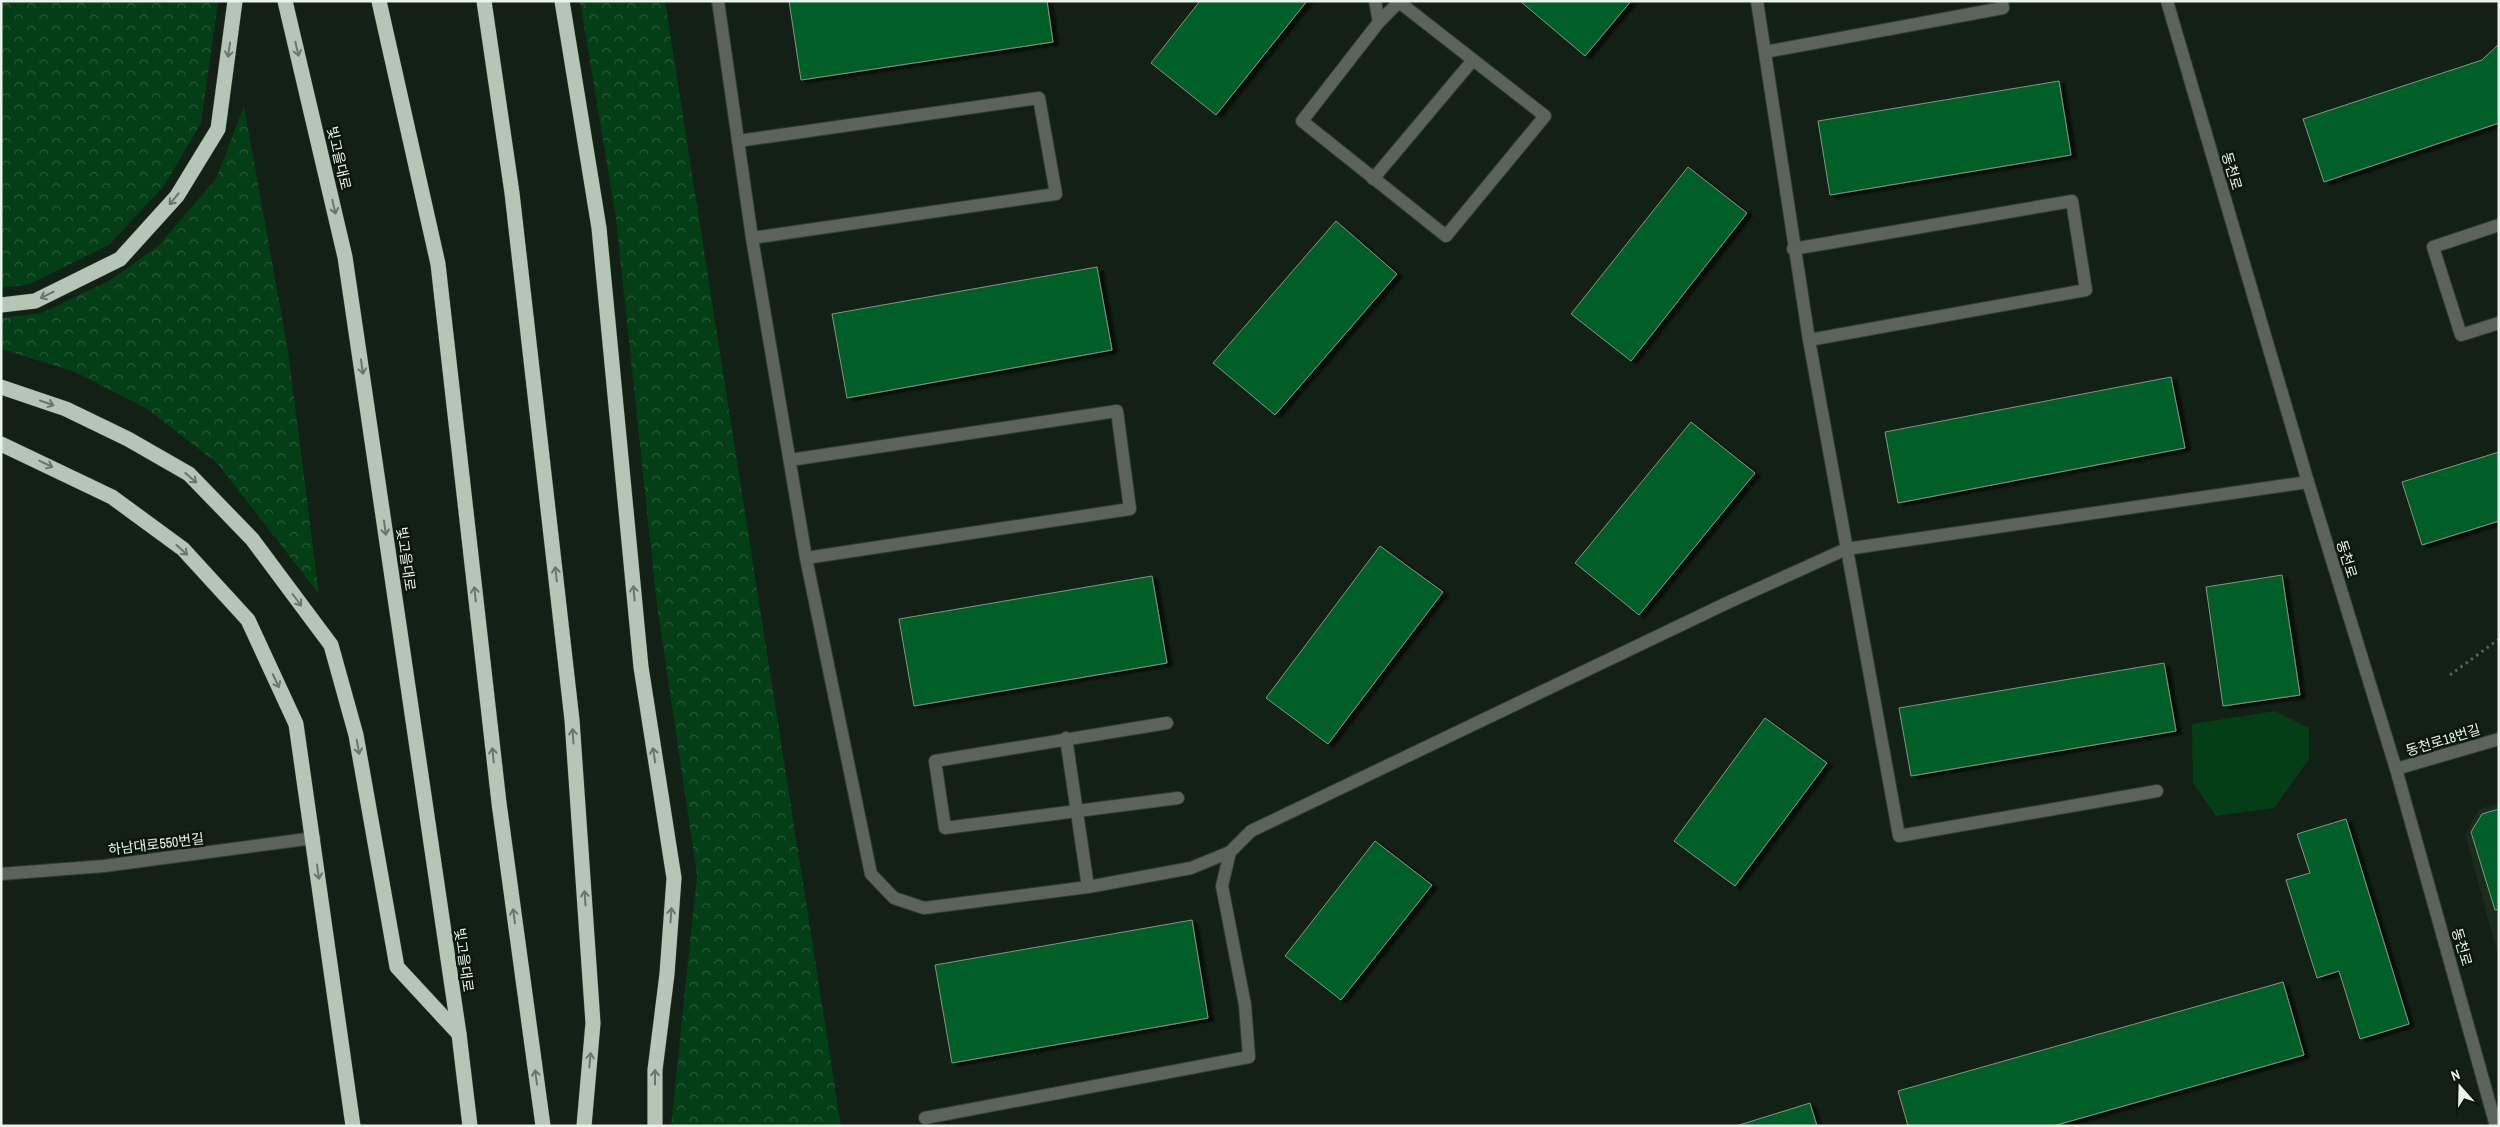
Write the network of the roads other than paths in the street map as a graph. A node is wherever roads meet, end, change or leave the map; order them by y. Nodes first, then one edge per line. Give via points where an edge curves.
1 (235, 1) edge
2 (285, 1) edge
3 (379, 1) edge
4 (484, 1) edge
5 (562, 1) edge
6 (718, 1) edge
7 (1375, 1) edge
8 (1757, 1) edge
9 (2002, 1) edge
10 (2167, 1) edge
11 (1380, 22) junction
12 (1765, 52) junction
13 (1473, 60) junction
14 (738, 141) junction
15 (1373, 178) junction
16 (2499, 225) edge
17 (752, 238) junction
18 (1793, 248) junction
19 (1, 305) edge
20 (2499, 323) edge
21 (1809, 340) junction
22 (1, 387) edge
23 (1, 444) edge
24 (790, 460) junction
25 (2308, 482) junction
26 (1846, 549) junction
27 (806, 558) junction
28 (1167, 723) dead end
29 (1066, 738) junction
30 (2499, 739) edge
31 (2396, 769) junction
32 (2157, 791) dead end
33 (1178, 798) dead end
34 (1077, 809) junction
35 (314, 838) junction
36 (1230, 852) junction
37 (1, 874) edge
38 (1088, 887) junction
39 (459, 1034) junction
40 (925, 1118) dead end
41 (353, 1126) edge
42 (470, 1126) edge
43 (543, 1126) edge
44 (584, 1126) edge
45 (655, 1126) edge
46 (2496, 1126) edge

1 -> 19 highway via 218,129 177,196 120,259 35,301
2 -> 39 highway, 빛고을대로 via 346,257
43 -> 3 highway via 499,803 438,264
44 -> 4 highway via 593,1023 572,720 512,193
45 -> 5 highway via 655,1070 674,878 641,667 599,228
6 - 14 street
7 - 11 street
8 - 12 street
9 - 12 street via 2003,8
10 - 25 street, 동천로
11 - 13 street via 1399,2
11 - 15 street via 1302,121
12 - 18 street
13 - 15 street
13 - 15 street via 1545,116 1446,236
14 - 17 street
14 - 17 street via 1039,98 1056,194
16 - 20 street via 2433,247 2461,335
17 - 24 street
18 - 21 street
18 - 21 street via 2072,201 2086,290
21 - 26 street
22 -> 39 highway via 66,409 189,474 252,539 332,645 356,735 397,967
23 -> 35 highway via 112,497 183,549 248,620 296,724
24 - 27 street
24 - 27 street via 1117,411 1130,509
25 - 26 street
25 - 31 street, 동천로
26 - 32 street via 1899,836
26 - 36 street via 1251,831
27 - 38 street via 871,874 894,898 924,908
28 - 29 street
29 - 34 street
29 - 34 street via 935,761 945,828
30 - 31 street, 동천로18번길
31 - 46 street, 동천로
33 - 34 street
34 - 38 street
35 - 37 street, 하남대로550번길 via 104,866
35 -> 41 highway
36 - 38 street via 1190,868
36 - 40 street via 1222,886 1246,1005 1249,1057
39 - 42 highway, 빛고을대로

